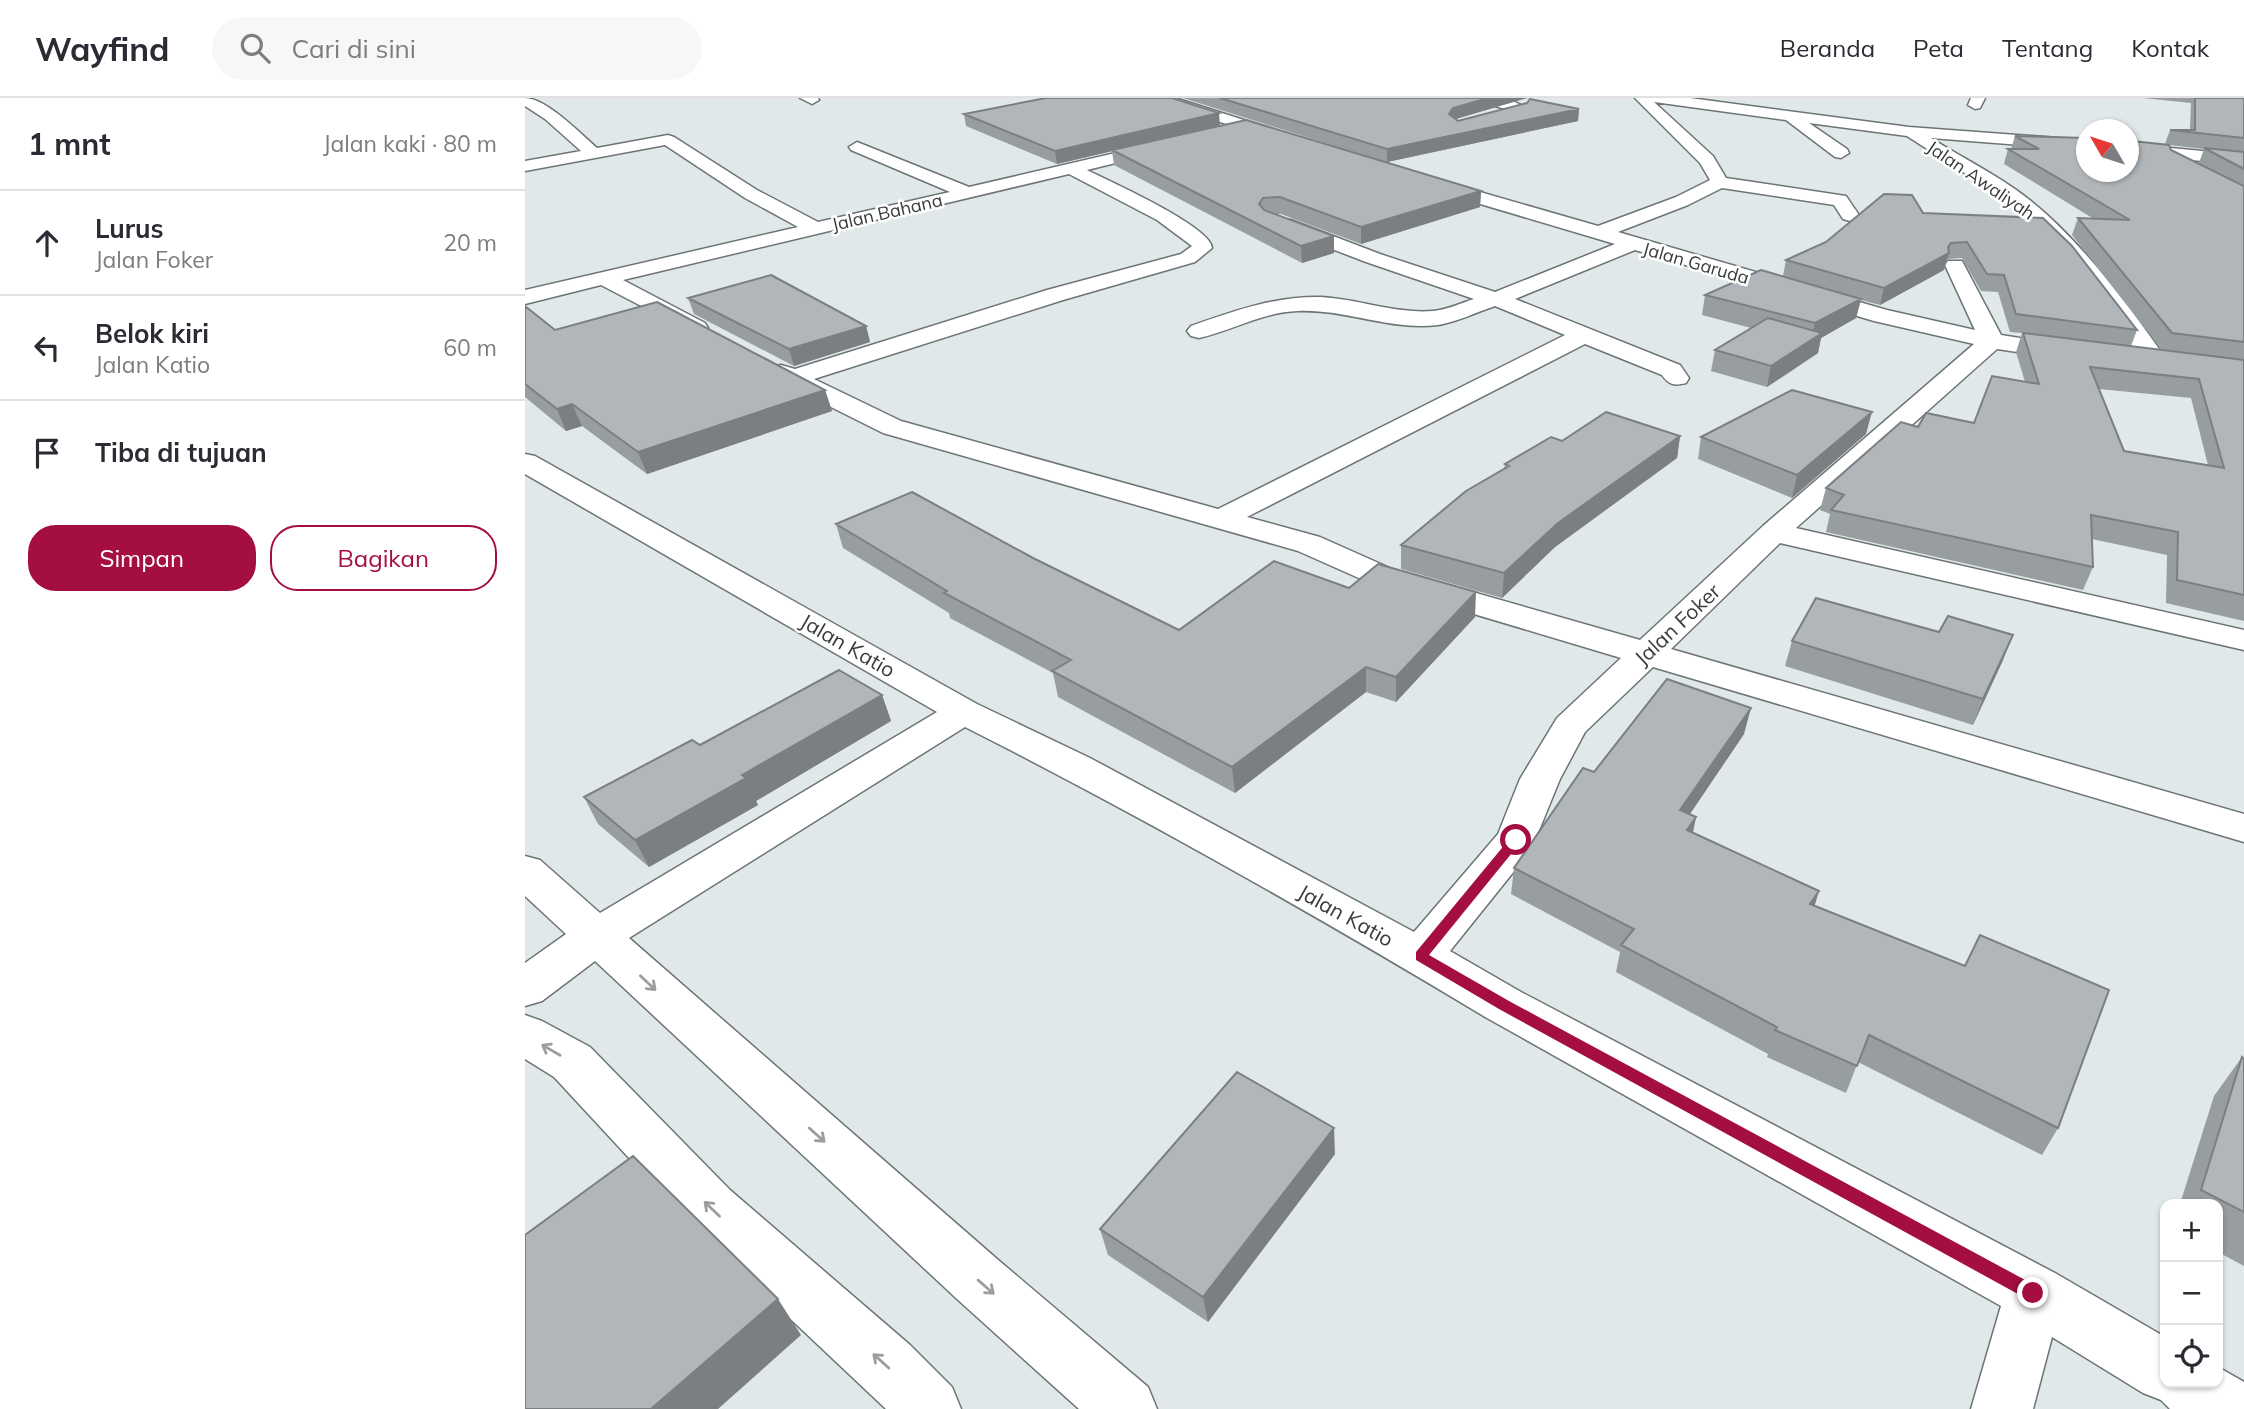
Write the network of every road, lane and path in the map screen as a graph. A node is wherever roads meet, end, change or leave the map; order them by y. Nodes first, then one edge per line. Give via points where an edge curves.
1 (1160, 98) edge
2 (1482, 98) edge
3 (1642, 98) edge
4 (1657, 98) edge
5 (525, 100) edge
6 (1702, 102) edge
7 (1496, 116) edge
8 (1790, 117) junction
9 (1248, 126) junction
10 (1909, 132) junction
11 (1207, 136) edge
12 (1180, 143) edge
13 (1300, 143) edge
14 (2076, 144) edge
15 (857, 147) dead end
16 (2139, 150) edge
17 (592, 152) junction
18 (2162, 152) junction
19 (1841, 153) dead end
20 (2244, 160) edge
21 (525, 166) edge
22 (1072, 169) junction
23 (2197, 172) edge
24 (1403, 176) edge
25 (1720, 182) junction
26 (968, 193) junction
27 (1682, 201) junction
28 (1719, 204) dead end
29 (1850, 215) dead end
30 (1273, 220) edge
31 (814, 228) junction
32 (1596, 234) junction
33 (1632, 244) junction
34 (1955, 265) edge
35 (603, 278) junction
36 (525, 297) edge
37 (1496, 299) junction
38 (1199, 331) dead end
39 (1584, 335) junction
40 (721, 340) edge
41 (1992, 341) junction
42 (2089, 355) edge
43 (756, 359) edge
44 (2129, 359) edge
45 (2156, 362) junction
46 (2181, 365) edge
47 (792, 377) junction
48 (1677, 378) dead end
49 (525, 462) edge
50 (1221, 519) junction
51 (1775, 532) junction
52 (2244, 640) edge
53 (1647, 653) junction
54 (964, 712) junction
55 (2244, 828) edge
56 (525, 871) edge
57 (597, 936) junction
58 (1420, 956) junction
59 (525, 988) edge
60 (525, 1035) edge
61 (2033, 1293) junction
62 (2160, 1368) edge
63 (2193, 1388) edge
64 (1114, 1405) edge
65 (930, 1409) edge
66 (2002, 1409) edge
67 (2229, 1409) edge

1 - 9 street
2 - 7 street via 1520,109
3 - 25 street via 1707,160
4 - 6 street
5 - 17 street
6 - 8 street
8 - 10 street
8 - 19 street
9 - 11 street
9 - 13 street
10 - 14 street
10 - 45 street, Jalan Awaliyah via 2035,214
12 - 22 street, Jalan Bahana
15 - 26 street
16 - 18 street
17 - 21 street
17 - 31 street via 668,140
18 - 20 street
18 - 23 street
22 - 26 street, Jalan Bahana
22 - 47 street via 1164,216 1202,242 1202,248 1188,258
24 - 32 street, Jalan Garuda
25 - 27 street
25 - 29 street via 1840,200
26 - 31 street, Jalan Bahana
27 - 28 street
27 - 32 street
30 - 37 street
31 - 35 street, Jalan Bahana
32 - 33 street, Jalan Garuda
33 - 37 street
33 - 41 street, Jalan Garuda via 1882,316
34 - 41 street
35 - 36 street, Jalan Bahana
35 - 40 street
37 - 38 street via 1423,320 1348,306 1295,304 1254,311
37 - 39 street
39 - 48 street via 1671,370
39 - 50 street
41 - 42 street, Jalan Garuda
41 - 51 street, Jalan Foker
43 - 47 street
44 - 45 street
45 - 46 street
47 - 50 street via 893,427
49 - 54 street, Jalan Katio
50 - 53 street via 1309,544 1381,576
51 - 52 street
51 - 53 street, Jalan Foker
53 - 55 street
53 - 58 street, Jalan Foker via 1570,726 1540,779 1516,840
54 - 57 street
54 - 58 street, Jalan Katio via 1076,767
56 - 57 street
57 - 59 street
57 -> 64 street
58 - 61 street, Jalan Katio
65 -> 60 street via 711,1208 572,1062
61 - 62 street, Jalan Katio
61 - 66 street
63 - 67 street

